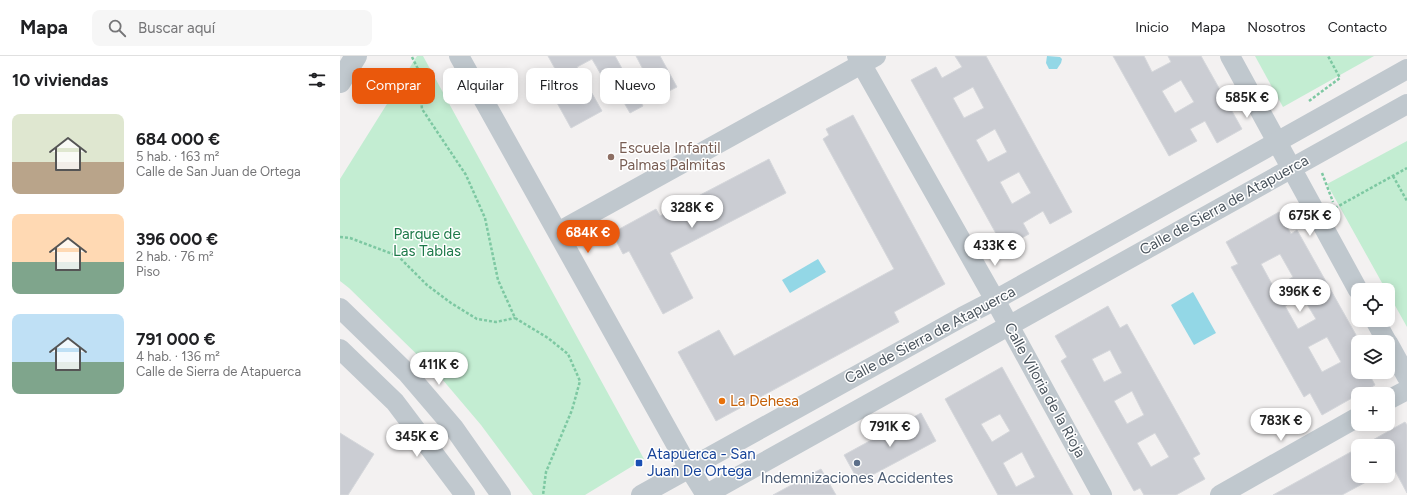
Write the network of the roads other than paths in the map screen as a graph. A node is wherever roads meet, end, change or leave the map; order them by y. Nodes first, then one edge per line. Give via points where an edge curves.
1 (356, 56) edge
2 (459, 56) edge
3 (1230, 56) edge
4 (865, 59) edge
5 (1407, 69) edge
6 (340, 82) edge
7 (1407, 104) edge
8 (1277, 142) junction
9 (1291, 168) junction
10 (558, 232) junction
11 (1354, 283) edge
12 (995, 300) junction
13 (340, 308) edge
14 (1009, 326) junction
15 (340, 349) edge
16 (1395, 356) edge
17 (1407, 377) edge
18 (1407, 390) edge
19 (1395, 396) edge
20 (1351, 421) edge
21 (689, 468) junction
22 (465, 495) edge
23 (501, 495) edge
24 (641, 495) edge
25 (706, 495) edge
26 (1102, 495) edge
27 (1220, 495) edge

1 - 6 street
2 - 10 street
3 - 8 street
4 - 10 street
4 - 12 street, Calle Viloria de la Rioja
5 - 8 street, Calle de Sierra de Atapuerca
7 - 9 street, Calle de Sierra de Atapuerca
8 - 9 street
8 - 12 street, Calle de Sierra de Atapuerca
9 - 11 street
9 - 14 street, Calle de Sierra de Atapuerca
10 - 21 street
12 - 14 street, Calle Viloria de la Rioja
12 - 21 street, Calle de Sierra de Atapuerca
13 - 23 street via 407,373 454,428
14 - 25 street, Calle de Sierra de Atapuerca
14 - 26 street, Calle Viloria de la Rioja
15 - 22 street via 395,402
16 - 17 street
18 - 19 street
20 - 27 street
21 - 24 street, Calle de Sierra de Atapuerca
21 - 25 street

